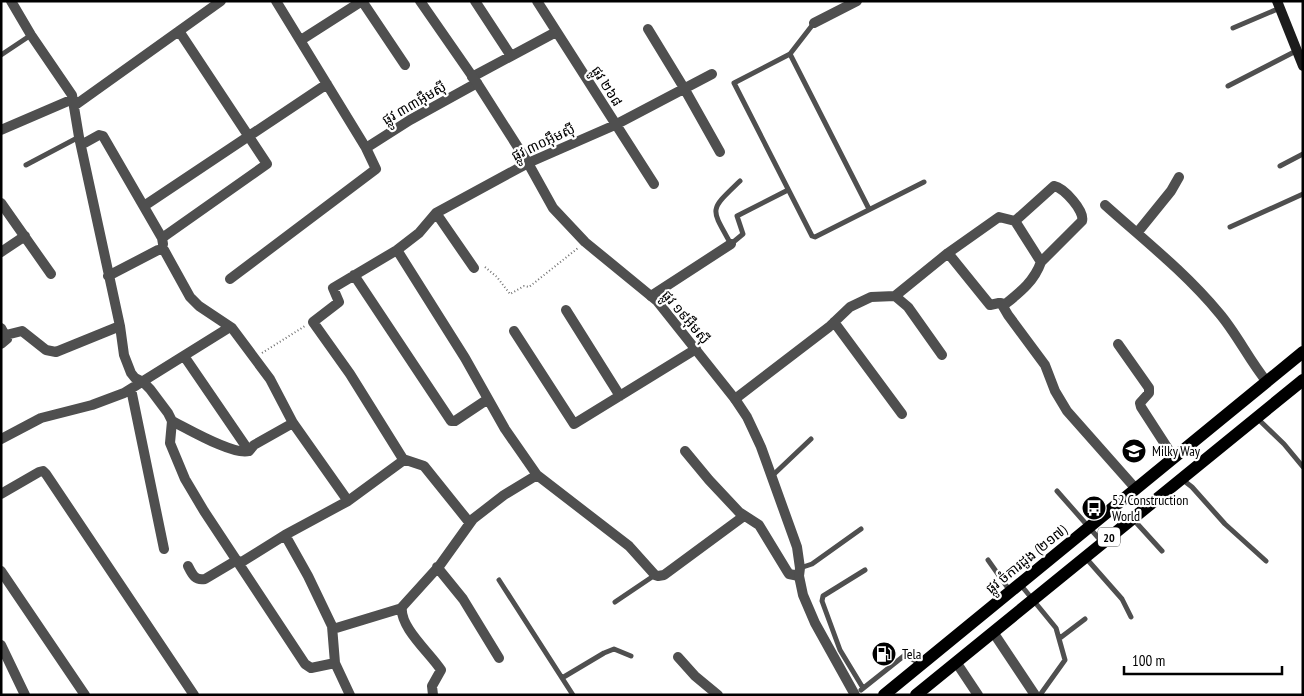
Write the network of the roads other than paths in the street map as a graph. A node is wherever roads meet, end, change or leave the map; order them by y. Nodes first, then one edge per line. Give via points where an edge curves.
1 (11, 1) edge
2 (221, 1) edge
3 (276, 1) edge
4 (362, 1) edge
5 (420, 1) edge
6 (475, 1) edge
7 (538, 1) edge
8 (857, 1) edge
9 (1278, 4) edge
10 (814, 22) joint
11 (1232, 28) dead end
12 (648, 29) dead end
13 (179, 31) junction
14 (556, 32) junction
15 (31, 35) junction
16 (301, 40) junction
17 (1296, 50) junction
18 (790, 54) junction
19 (1, 55) edge
20 (510, 56) junction
21 (405, 64) dead end
22 (1303, 66) edge
23 (712, 74) dead end
24 (475, 80) junction
25 (327, 84) junction
26 (1228, 86) dead end
27 (684, 88) junction
28 (74, 103) junction
29 (615, 125) junction
30 (1, 130) edge
31 (249, 137) junction
32 (80, 141) junction
33 (366, 148) junction
34 (720, 152) dead end
35 (1303, 154) edge
36 (528, 163) junction
37 (26, 165) dead end
38 (1280, 166) dead end
39 (1179, 177) dead end
40 (740, 181) dead end
41 (924, 182) dead end
42 (654, 184) dead end
43 (788, 190) junction
44 (1303, 194) edge
45 (1, 203) edge
46 (1105, 205) dead end
47 (144, 206) junction
48 (869, 209) junction
49 (436, 213) junction
50 (1015, 221) junction
51 (1230, 227) dead end
52 (1137, 233) junction
53 (25, 236) junction
54 (162, 238) junction
55 (731, 244) junction
56 (164, 250) junction
57 (397, 250) junction
58 (1, 252) edge
59 (948, 253) junction
60 (1041, 262) junction
61 (474, 268) road end
62 (51, 274) dead end
63 (354, 275) junction
64 (108, 276) junction
65 (230, 279) dead end
66 (650, 296) junction
67 (895, 296) junction
68 (1003, 306) junction
69 (566, 310) dead end
70 (834, 322) junction
71 (120, 326) junction
72 (230, 327) junction
73 (514, 331) dead end
74 (3, 336) edge
75 (1118, 344) dead end
76 (696, 350) junction
77 (1303, 352) edge
78 (942, 355) dead end
79 (184, 356) junction
80 (1303, 380) edge
81 (143, 382) junction
82 (1267, 382) junction
83 (131, 389) junction
84 (620, 396) junction
85 (488, 399) junction
86 (735, 399) junction
87 (902, 414) dead end
88 (1256, 417) junction
89 (172, 421) junction
90 (293, 423) junction
91 (1, 439) edge
92 (811, 439) dead end
93 (685, 451) dead end
94 (249, 452) junction
95 (1174, 458) junction
96 (404, 460) junction
97 (1303, 467) edge
98 (537, 475) junction
99 (772, 476) junction
100 (1181, 478) junction
101 (1136, 488) junction
102 (1057, 491) dead end
103 (1, 494) edge
104 (348, 501) junction
105 (744, 516) junction
106 (1132, 518) junction
107 (469, 522) junction
108 (1089, 527) junction
109 (861, 529) dead end
110 (285, 535) junction
111 (1102, 542) junction
112 (164, 549) dead end
113 (1162, 551) dead end
114 (1085, 556) junction
115 (988, 560) dead end
116 (238, 561) junction
117 (1266, 561) dead end
118 (188, 566) dead end
119 (437, 567) junction
120 (865, 570) dead end
121 (1, 572) edge
122 (800, 572) junction
123 (656, 575) junction
124 (500, 580) dead end
125 (1015, 588) junction
126 (1033, 599) junction
127 (615, 602) dead end
128 (402, 608) junction
129 (1132, 617) dead end
130 (1085, 619) dead end
131 (333, 629) junction
132 (992, 632) junction
133 (1060, 638) junction
134 (1, 644) edge
135 (631, 656) dead end
136 (678, 657) dead end
137 (500, 658) dead end
138 (956, 662) junction
139 (335, 663) junction
140 (921, 664) junction
141 (562, 678) junction
142 (863, 688) junction
143 (432, 694) edge
144 (25, 695) edge
145 (85, 695) edge
146 (194, 695) edge
147 (350, 695) edge
148 (573, 695) edge
149 (718, 695) edge
150 (855, 695) edge
151 (884, 695) edge
152 (916, 695) edge
153 (978, 695) edge
154 (1035, 695) edge
155 (1040, 695) edge

1 - 15 street
2 - 13 street
3 - 16 street
4 - 16 street
4 - 21 street
5 - 24 street, ផ្លូវ ១៩អ៊ឹមស៊ី
6 - 20 street
7 - 14 street, ផ្លូវ ២៦៨
8 - 10 street
9 - 11 lane
9 - 17 main road
10 - 18 lane
12 - 27 street
13 - 28 street
13 - 31 street
14 - 20 street, ផ្លូវ ៣៣អ៊ឹមស៊ី
14 - 29 street, ផ្លូវ ២៦៨
15 - 19 lane
15 - 28 street via 71,93
16 - 25 street
17 - 22 main road
17 - 26 lane
18 - 43 lane via 734,84
18 - 48 lane
20 - 24 street, ផ្លូវ ៣៣អ៊ឹមស៊ី
23 - 27 street, ផ្លូវ ៣០អ៊ឹមស៊ី
24 - 33 street, ផ្លូវ ៣៣អ៊ឹមស៊ី
24 - 36 street, ផ្លូវ ១៩អ៊ឹមស៊ី
25 - 31 street
25 - 33 street
27 - 29 street, ផ្លូវ ៣០អ៊ឹមស៊ី
27 - 34 street
28 - 30 street
28 - 32 street
29 - 36 street, ផ្លូវ ៣០អ៊ឹមស៊ី
29 - 42 street, ផ្លូវ ២៦៨
31 - 47 street
31 - 54 street via 266,166
32 - 37 lane
32 - 47 street via 103,136
32 - 64 street
33 - 65 street via 376,166 375,171
35 - 38 lane
36 - 49 street, ផ្លូវ ៣០អ៊ឹមស៊ី
36 - 66 street, ផ្លូវ ១៩អ៊ឹមស៊ី via 553,208 585,242
39 - 52 street
40 - 55 lane via 715,209 715,216
41 - 48 lane
43 - 48 lane via 813,237
43 - 55 lane via 738,216 743,234
44 - 51 lane
45 - 53 street
46 - 52 street
47 - 54 street
49 - 57 street, ផ្លូវ ៣០អ៊ឹមស៊ី via 419,233
49 - 61 street
50 - 59 street via 998,217
50 - 60 street
50 - 60 street via 1054,186 1060,187 1081,210 1082,221
52 - 82 street via 1220,313
53 - 58 street
53 - 62 street
54 - 56 street
55 - 66 street
56 - 64 street via 158,250
56 - 72 street via 194,302
57 - 63 street, ផ្លូវ ៣០អ៊ឹមស៊ី
57 - 85 street
59 - 67 street
59 - 68 street via 990,305 999,302
60 - 68 street via 1027,286
63 - 85 street via 451,421
63 - 96 street, ផ្លូវ ៣០អ៊ឹមស៊ី via 333,288 339,302 312,322 350,374
64 - 71 street
66 - 76 street, ផ្លូវ ១៩អ៊ឹមស៊ី
67 - 70 street via 864,299
67 - 78 street via 908,307
68 - 101 street via 1045,365 1067,411
69 - 84 street
70 - 86 street
70 - 87 street
71 - 74 street via 56,352 46,350 22,331
71 - 81 street via 124,355 133,376
72 - 79 street
72 - 90 street via 279,394
73 - 84 street via 574,424
75 - 95 street via 1149,388 1149,393 1140,403
76 - 84 street
76 - 86 street, ផ្លូវ ១៩អ៊ឹមស៊ី
77 - 82 main road, ផ្លូវ ចំការដូង (២១៧) / 20
79 - 81 street
79 - 94 street
80 - 88 main road, 20
81 - 83 street
81 - 89 street
82 - 95 main road, ផ្លូវ ចំការដូង (២១៧) / 20
83 - 91 street via 92,405 41,418
83 - 112 street
85 - 98 street
86 - 99 street, ផ្លូវ ១៩អ៊ឹមស៊ី via 755,432
88 - 97 lane
88 - 100 main road, 20
89 - 94 street via 210,440 240,452
89 - 116 street via 170,443 185,479
90 - 94 street via 254,445
90 - 104 street
92 - 99 lane
93 - 105 street
95 - 101 main road, ផ្លូវ ចំការដូង (២១៧) / 20
96 - 104 street
96 - 107 street via 424,466
98 - 107 street
98 - 123 street via 629,546
99 - 122 street, ផ្លូវ ១៩អ៊ឹមស៊ី via 797,547
100 - 106 main road, 20
100 - 117 lane
101 - 108 main road, ផ្លូវ ចំការដូង (២១៧) / 20
102 - 108 lane
103 - 146 street via 39,472 46,474
104 - 110 street
105 - 122 street via 758,525 789,574
105 - 123 street via 664,575
106 - 111 main road, 20
106 - 113 lane
107 - 119 street
108 - 111 lane
108 - 125 main road, ផ្លូវ ចំការដូង (២១៧) / 20
109 - 122 lane
110 - 116 street
110 - 131 street
111 - 114 main road, 20
114 - 126 main road, 20
114 - 129 lane via 1122,598
115 - 125 lane
116 - 118 street via 200,580
116 - 139 street via 306,664 310,668
119 - 128 street
119 - 137 street via 463,599
120 - 142 lane via 823,596 822,601 840,650
121 - 145 street
122 - 150 street, ផ្លូវ ១៩អ៊ឹមស៊ី via 804,595 815,623
123 - 127 lane
124 - 141 lane
125 - 126 lane
125 - 140 main road, ផ្លូវ ចំការដូង (២១៧) / 20
126 - 132 main road, 20
126 - 133 lane
128 - 131 street
128 - 143 street via 411,632 441,670 432,686
130 - 133 lane
131 - 139 street
132 - 138 main road, 20
132 - 154 street
133 - 155 lane via 1065,660
134 - 144 street
135 - 141 lane via 614,649
136 - 149 street via 694,676
138 - 152 main road, 20
138 - 153 street
139 - 147 street
140 - 142 lane via 905,655
140 - 151 main road, ផ្លូវ ចំការដូង (២១៧) / 20
141 - 148 lane
142 - 150 lane

